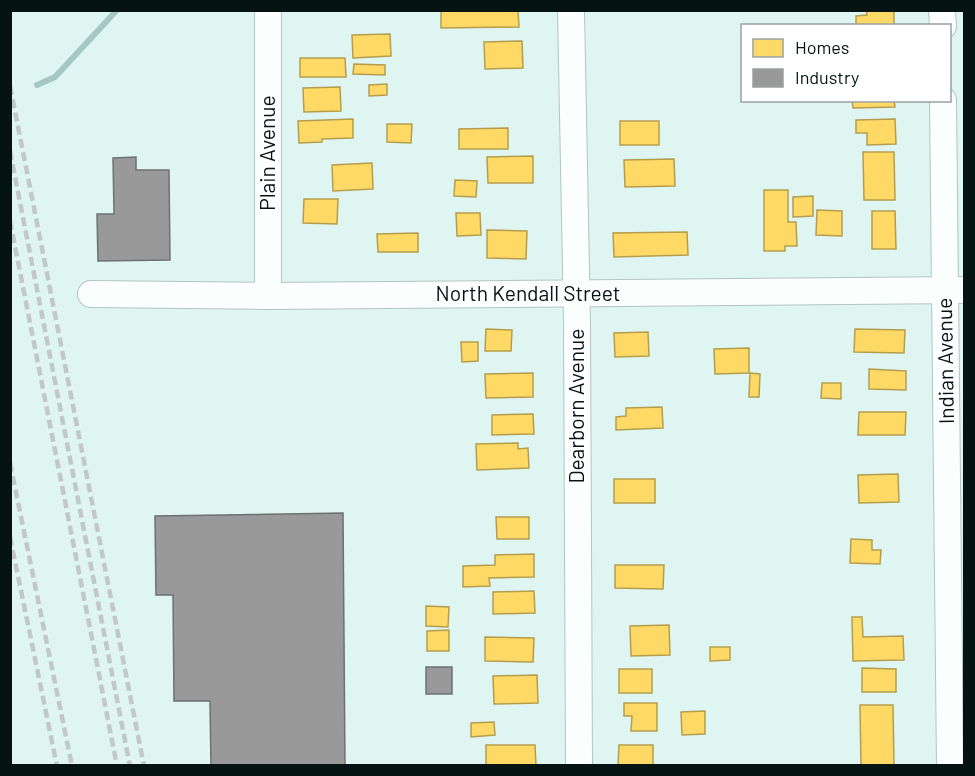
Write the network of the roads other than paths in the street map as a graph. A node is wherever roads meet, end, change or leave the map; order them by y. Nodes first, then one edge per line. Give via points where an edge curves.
1 (268, 10) edge
2 (571, 10) edge
3 (943, 102) edge
4 (955, 290) edge
5 (91, 294) dead end
6 (576, 294) junction
7 (268, 296) junction
8 (579, 765) edge
9 (950, 765) edge

1 - 7 street, Plain Avenue
2 - 6 street, Dearborn Avenue
3 - 4 street, Indian Avenue
4 - 6 street, North Kendall Street
4 - 9 street, Indian Avenue
5 - 7 street, North Kendall Street
6 - 7 street, North Kendall Street
6 - 8 street, Dearborn Avenue

